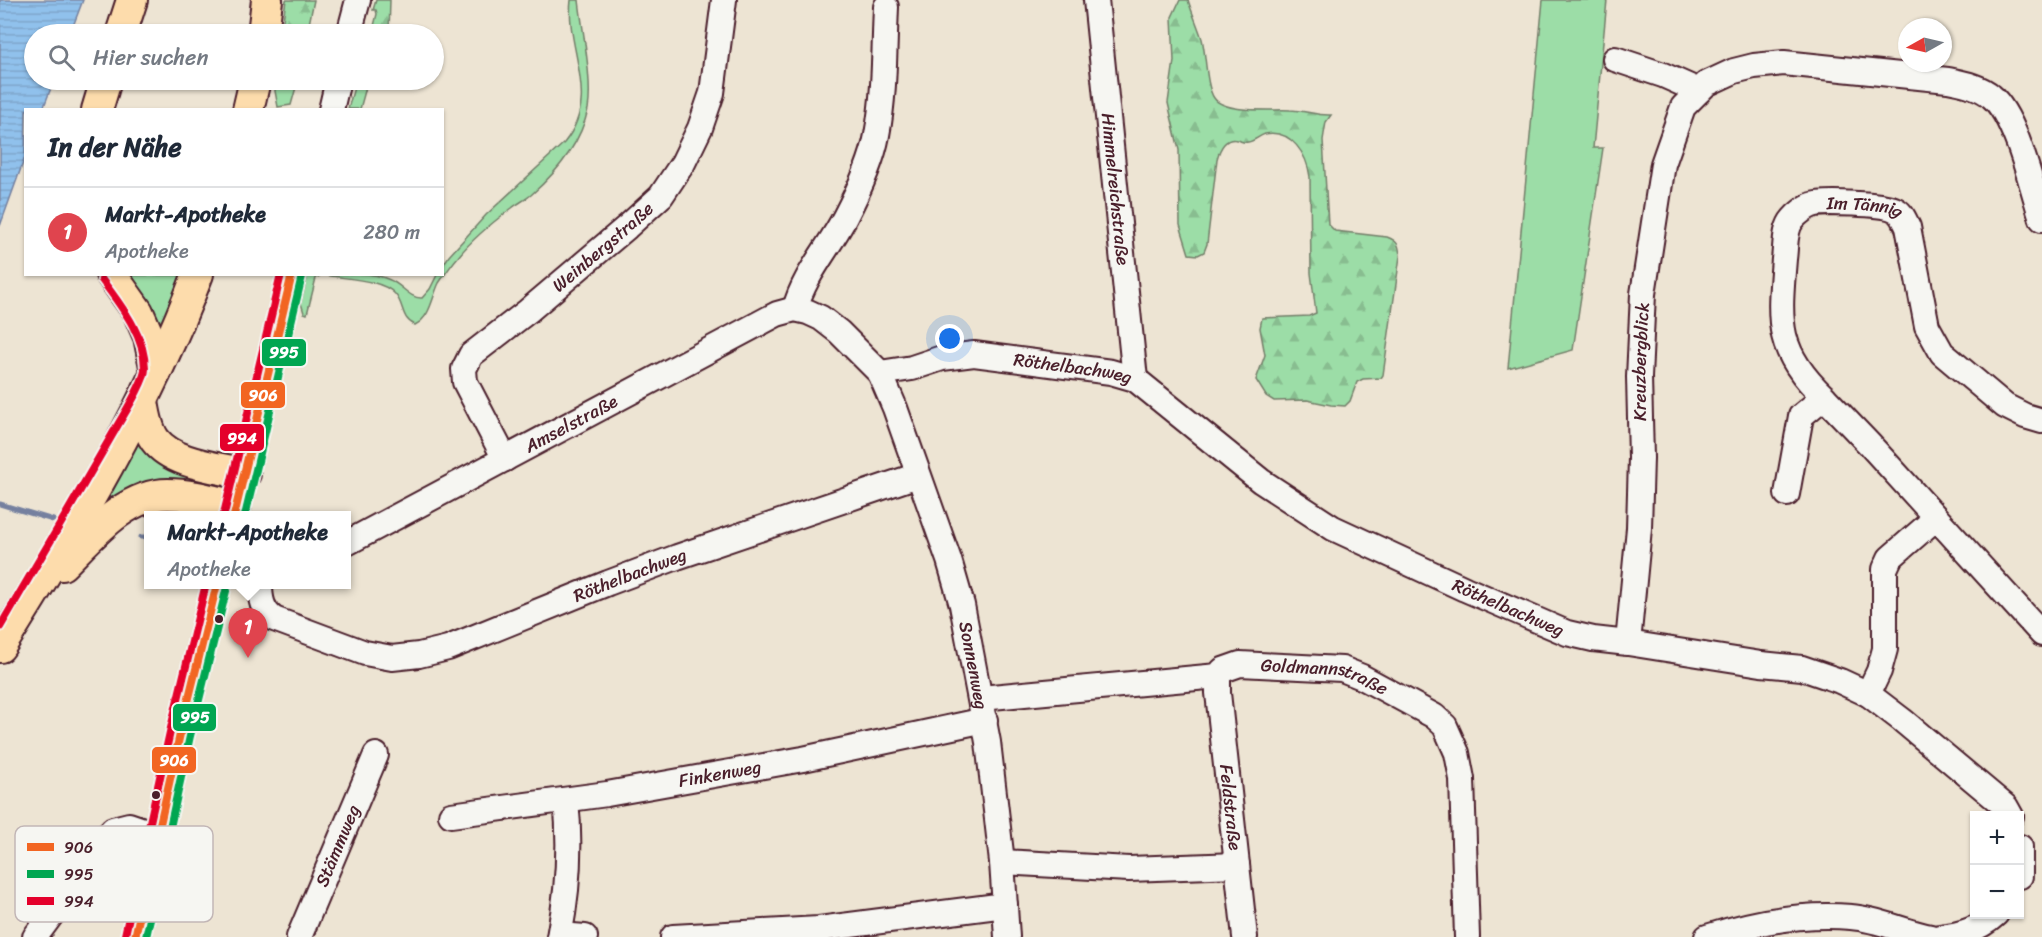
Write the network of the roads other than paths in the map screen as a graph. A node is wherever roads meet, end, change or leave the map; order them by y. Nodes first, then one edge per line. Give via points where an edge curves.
1 (132, 0) edge
2 (267, 0) edge
3 (357, 0) edge
4 (724, 0) edge
5 (1096, 0) edge
6 (886, 7) dead end
7 (124, 24) edge
8 (263, 24) edge
9 (351, 24) edge
10 (1615, 59) dead end
11 (103, 90) edge
12 (253, 90) edge
13 (336, 90) edge
14 (1699, 91) junction
15 (98, 108) edge
16 (248, 108) edge
17 (331, 108) edge
18 (2042, 219) edge
19 (112, 276) edge
20 (197, 276) edge
21 (292, 276) edge
22 (795, 309) junction
23 (156, 372) junction
24 (880, 373) junction
25 (1135, 379) junction
26 (1824, 397) junction
27 (143, 400) junction
28 (2042, 421) edge
29 (505, 459) junction
30 (245, 474) junction
31 (918, 475) junction
32 (1787, 494) dead end
33 (235, 511) edge
34 (1936, 518) junction
35 (78, 537) junction
36 (351, 541) edge
37 (216, 589) edge
38 (261, 589) edge
39 (2042, 634) edge
40 (1628, 643) junction
41 (0, 647) edge
42 (1218, 676) junction
43 (1868, 694) junction
44 (983, 709) junction
45 (376, 755) dead end
46 (566, 800) junction
47 (2008, 811) edge
48 (451, 815) dead end
49 (160, 826) edge
50 (1002, 862) junction
51 (1237, 865) junction
52 (1005, 905) junction
53 (1991, 919) edge
54 (46, 922) edge
55 (138, 922) edge
56 (560, 936) edge
57 (35, 937) edge
58 (135, 937) edge
59 (299, 937) edge
60 (585, 937) edge
61 (673, 937) edge
62 (1006, 937) edge
63 (1245, 937) edge
64 (1467, 937) edge
65 (1707, 937) edge
66 (1931, 937) edge
67 (1940, 937) edge

1 - 7 main road
2 - 8 main road
3 - 9 street
4 - 29 street, Weinbergstraße via 712,93 700,128 661,196 471,355 464,369 465,382
5 - 25 street, Himmelreichstraße
6 - 22 street via 877,137 845,217 800,292
10 - 14 street
11 - 15 main road
12 - 16 main road
13 - 17 street
14 - 18 street, Kreuzbergblick via 1734,71 1784,63 1948,80 1986,92 2012,129
14 - 40 street, Kreuzbergblick via 1683,107 1664,164 1644,284 1639,377 1639,528
19 - 23 main road via 138,312 149,338
20 - 23 main road
21 - 30 street
22 - 24 street via 821,318
22 - 29 street, Amselstraße via 777,314
23 - 27 main road
24 - 25 street, Röthelbachweg via 974,354 1112,372
24 - 31 street
25 - 40 street, Röthelbachweg via 1261,481 1333,528 1568,633
26 - 28 street, Im Tännig via 1804,379 1787,350 1783,334 1780,295 1787,232 1792,219 1812,205 1880,206 1894,208 1908,227 1927,326 1942,353 2005,406
26 - 32 street via 1801,416
26 - 34 street, Im Tännig
27 - 30 main road via 154,439 165,450 177,458
27 - 35 main road
29 - 36 street, Amselstraße
30 - 33 street
31 - 38 street, Röthelbachweg via 677,557 448,648 419,655 392,658 365,653 274,619 263,607
31 - 44 street, Sonnenweg via 962,605
33 - 35 main road via 193,496 165,494 140,500
34 - 39 street
34 - 43 street via 1890,558 1885,569 1885,649
35 - 41 main road via 33,595
37 - 49 street
40 - 43 street, Röthelbachweg via 1802,669
42 - 44 street, Goldmannstraße
42 - 51 street, Feldstraße
42 - 64 street, Goldmannstraße via 1240,664 1342,669 1434,716 1445,726 1457,753 1462,779
43 - 47 street, Röthelbachweg
44 - 46 street, Finkenweg via 803,759
44 - 50 street, Sonnenweg
45 - 59 street, Stämmweg
46 - 48 street, Finkenweg
46 - 56 street via 568,888
50 - 51 street via 1129,869
50 - 52 street, Sonnenweg
51 - 63 street, Feldstraße
52 - 61 street via 819,929
52 - 62 street, Sonnenweg
53 - 67 street via 1970,931
54 - 57 street
55 - 58 street
56 - 60 street
65 - 66 street via 1759,923 1804,917 1852,917

